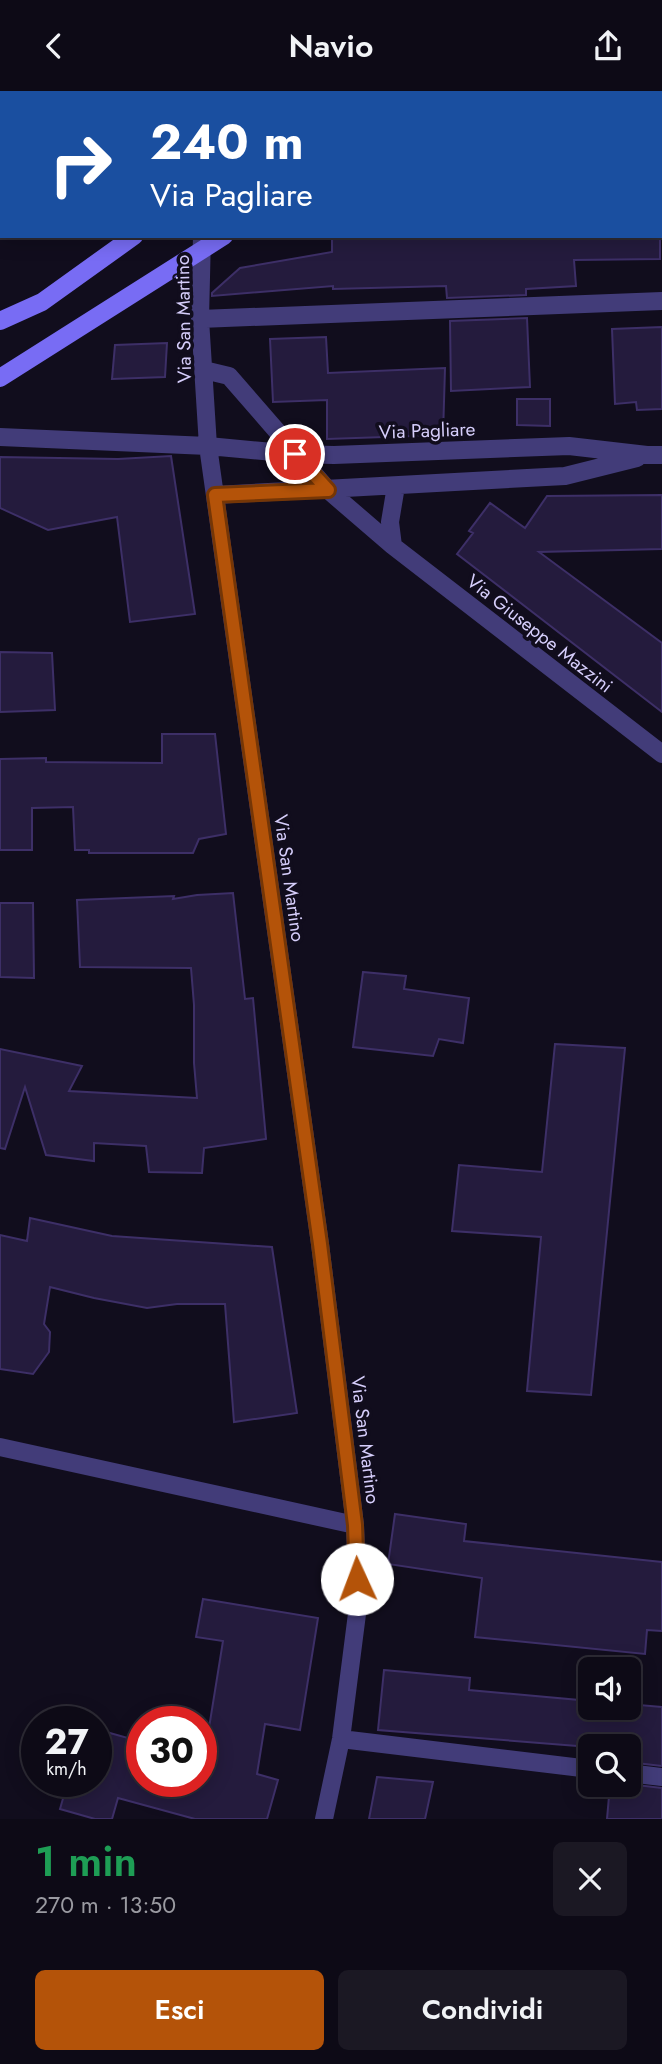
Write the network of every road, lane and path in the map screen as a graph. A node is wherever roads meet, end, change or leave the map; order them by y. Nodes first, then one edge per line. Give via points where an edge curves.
1 (131, 238) edge
2 (202, 238) edge
3 (221, 238) edge
4 (662, 301) edge
5 (200, 319) junction
6 (0, 321) edge
7 (204, 370) junction
8 (0, 378) edge
9 (0, 436) edge
10 (208, 446) junction
11 (295, 454) junction
12 (654, 455) edge
13 (396, 486) junction
14 (328, 490) junction
15 (215, 495) junction
16 (393, 545) junction
17 (662, 754) edge
18 (0, 1447) edge
19 (355, 1525) junction
20 (341, 1739) junction
21 (578, 1768) edge
22 (641, 1775) edge
23 (662, 1777) edge
24 (324, 1819) edge

1 - 6 main road via 42,302
2 - 5 street, Via San Martino
3 - 8 main road, bridge
4 - 5 street
5 - 7 street, Via San Martino
7 - 10 street, Via San Martino
7 - 11 street, Via Giuseppe Mazzini via 229,376
9 - 10 street, Via Pagliare
10 - 11 street, Via Pagliare
10 - 15 street, Via San Martino
11 - 12 street, Via Pagliare via 569,446
11 - 14 street, Via Giuseppe Mazzini
12 - 13 street, Via Pagliare via 565,476
13 - 14 street, Via Pagliare
13 - 16 street via 390,522
14 - 15 street, Via Pagliare
14 - 16 street, Via Giuseppe Mazzini
15 - 19 street, Via San Martino
16 - 17 street, Via Giuseppe Mazzini
18 - 19 street, Via San Martino
19 - 20 street, Via San Martino via 358,1606
20 - 21 street
20 - 24 street, Via San Martino
22 - 23 street

